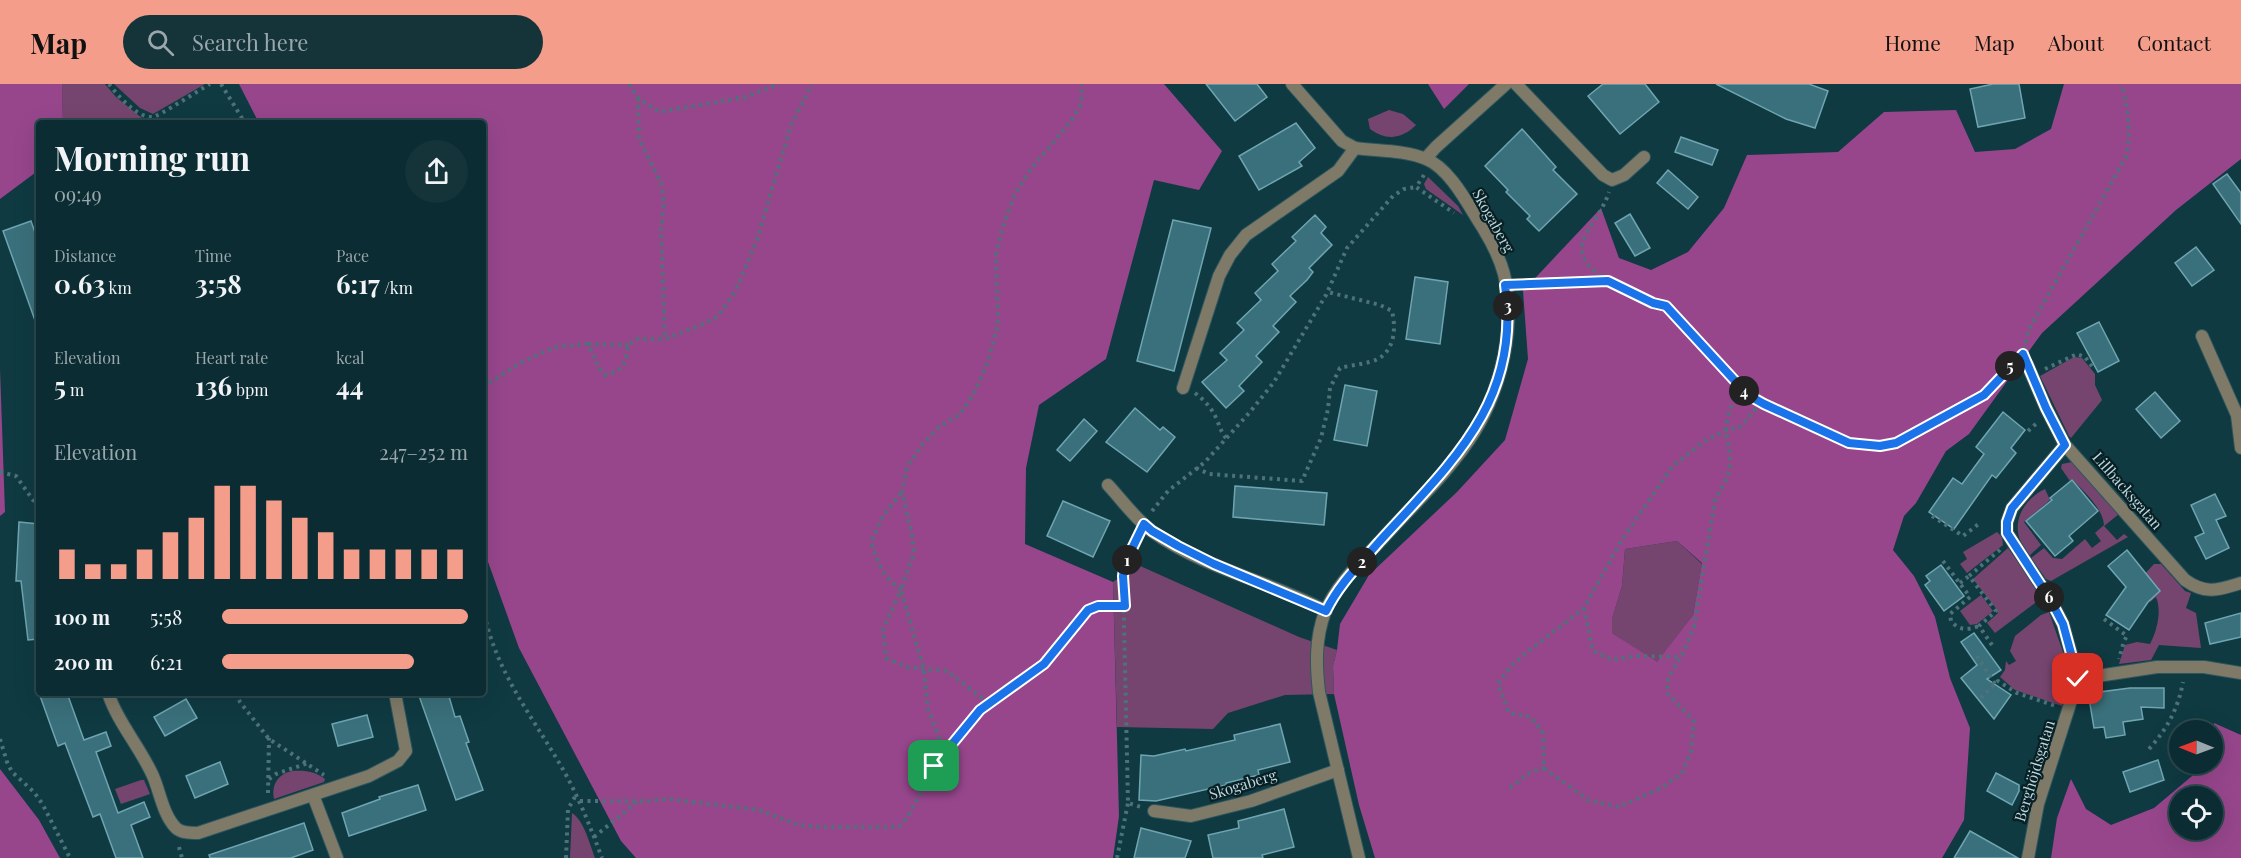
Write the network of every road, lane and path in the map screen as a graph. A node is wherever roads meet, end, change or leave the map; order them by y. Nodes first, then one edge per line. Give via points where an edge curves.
1 (110, 84) edge
2 (210, 84) edge
3 (221, 84) edge
4 (629, 84) edge
5 (779, 84) edge
6 (812, 84) edge
7 (1082, 84) edge
8 (1292, 84) edge
9 (1506, 84) edge
10 (1516, 84) edge
11 (2121, 84) edge
12 (638, 98) junction
13 (151, 117) junction
14 (150, 120) edge
15 (243, 120) edge
16 (1355, 148) junction
17 (1644, 157) dead end
18 (1431, 162) junction
19 (1612, 180) junction
20 (1416, 187) junction
21 (1456, 215) dead end
22 (1608, 281) junction
23 (1505, 285) junction
24 (1328, 292) junction
25 (2202, 336) dead end
26 (665, 339) junction
27 (587, 344) junction
28 (628, 345) junction
29 (2027, 364) junction
30 (2094, 369) dead end
31 (1738, 384) junction
32 (486, 385) edge
33 (1183, 388) joint
34 (1764, 404) junction
35 (1726, 430) junction
36 (1226, 438) junction
37 (2241, 440) edge
38 (2065, 445) junction
39 (1196, 468) junction
40 (0, 472) edge
41 (1108, 485) dead end
42 (902, 492) junction
43 (36, 502) edge
44 (1932, 516) dead end
45 (1980, 523) dead end
46 (1144, 524) junction
47 (2011, 540) junction
48 (1943, 561) dead end
49 (1969, 576) junction
50 (1960, 583) junction
51 (2241, 583) edge
52 (901, 590) junction
53 (1125, 606) junction
54 (1584, 608) junction
55 (1326, 611) junction
56 (2104, 619) dead end
57 (486, 625) edge
58 (1979, 626) junction
59 (1992, 645) dead end
60 (1681, 657) junction
61 (1977, 657) dead end
62 (2186, 666) junction
63 (924, 670) junction
64 (2116, 672) junction
65 (2241, 673) edge
66 (2078, 679) junction
67 (1995, 684) junction
68 (109, 696) edge
69 (237, 696) edge
70 (396, 696) edge
71 (1981, 698) dead end
72 (990, 704) junction
73 (2069, 710) junction
74 (268, 738) junction
75 (0, 739) edge
76 (2149, 749) dead end
77 (945, 753) junction
78 (308, 763) junction
79 (1544, 768) junction
80 (1338, 770) junction
81 (268, 780) junction
82 (339, 786) junction
83 (1510, 788) dead end
84 (576, 794) junction
85 (313, 795) junction
86 (580, 801) junction
87 (638, 801) junction
88 (1128, 803) junction
89 (271, 808) junction
90 (1155, 811) joint
91 (594, 837) junction
92 (70, 858) edge
93 (337, 858) edge
94 (566, 858) edge
95 (602, 858) edge
96 (1117, 858) edge
97 (1359, 858) edge
98 (2028, 858) edge

1 - 13 path via 134,109
2 - 13 path
3 - 15 path
4 - 12 path
5 - 12 path via 746,97 659,112
6 - 26 path via 791,125 757,240 736,290 718,316
7 - 42 path via 1081,104 1030,170 1015,194 1002,229 996,254 998,325 987,364 960,414 939,427 907,467
8 - 16 street via 1342,141
9 - 18 street via 1436,147
10 - 19 street
11 - 29 path via 2127,103 2127,155 2029,329
12 - 26 path via 639,139 661,183 664,203 661,230
13 - 14 path
16 - 18 street
16 - 33 street via 1338,171 1246,235 1230,255 1219,276
17 - 19 street
18 - 20 path
18 - 23 street, Skogaberg via 1462,195 1485,232
19 - 22 path via 1604,207 1581,246 1583,258 1593,271
20 - 21 path
20 - 24 path via 1393,196 1347,248
22 - 23 path
22 - 31 path via 1666,306
23 - 55 street, Skogaberg via 1507,338 1487,410 1454,460 1340,586
24 - 36 path via 1274,382
24 - 39 path via 1386,308 1392,311 1395,325 1390,348 1377,359 1340,368 1330,388 1321,438 1302,481 1209,474
25 - 37 street via 2230,396
26 - 28 path via 637,339
27 - 28 path
27 - 28 path via 596,355 597,368 605,375 616,372 627,361
27 - 32 path via 555,347
29 - 30 path via 2077,354 2085,357
29 - 34 path via 1984,395 1896,443 1880,446 1849,443
29 - 38 street, Lillbacksgatan
31 - 34 path
31 - 35 path
33 - 36 path via 1208,403
34 - 35 path via 1740,427
35 - 54 path via 1703,442 1672,467 1621,541
35 - 60 path via 1731,461 1715,500 1694,627
36 - 39 path
38 - 47 street via 2012,508 2007,522
38 - 51 street, Lillbacksgatan via 2195,588 2220,590
39 - 46 path via 1168,491
40 - 43 path via 16,476
41 - 46 street
42 - 52 path via 914,553
42 - 52 path via 883,516 871,542 889,581
44 - 45 path via 1963,536
46 - 53 path via 1125,563
46 - 55 street via 1214,564
47 - 49 path
47 - 66 street via 2063,624
48 - 50 path
49 - 50 path
49 - 58 path via 1996,611
50 - 58 path via 1970,597 1949,617 1961,629
52 - 63 path
52 - 63 path via 884,629 886,657 907,668
53 - 72 path via 1088,610 1044,664
53 - 88 path
54 - 60 path via 1593,651 1612,660
54 - 79 path via 1531,648 1498,684 1509,713 1531,717 1543,733
55 - 80 street, Skogaberg via 1318,636 1316,666
56 - 64 path via 2127,636
57 - 84 path via 504,673
58 - 59 path
60 - 79 path via 1668,678 1667,693 1694,721 1691,751 1682,773 1661,788 1619,807 1588,800
61 - 67 path
62 - 64 street
62 - 65 street
62 - 76 path via 2173,717
63 - 72 path via 947,671
63 - 77 path via 928,709
64 - 66 street
66 - 73 street, Berghöjdsgatan
67 - 71 path
67 - 73 path via 1998,681 2017,693
68 - 89 street via 176,828 198,833
69 - 74 path
70 - 82 street via 406,751 398,761
72 - 77 path via 980,710
73 - 98 street, Berghöjdsgatan via 2038,804
74 - 78 path
74 - 81 path
75 - 92 path via 12,772 43,805
77 - 87 path via 900,826 806,826 759,810 669,800
78 - 81 path
78 - 82 path
79 - 83 path via 1529,773
80 - 90 street, Skogaberg via 1251,801 1191,816
80 - 97 street, Skogaberg
81 - 89 path
82 - 85 street
84 - 86 path
84 - 94 path via 568,809
85 - 89 street
85 - 93 street
86 - 87 path
86 - 91 path
87 - 91 path
88 - 90 path
88 - 96 path
91 - 95 path

